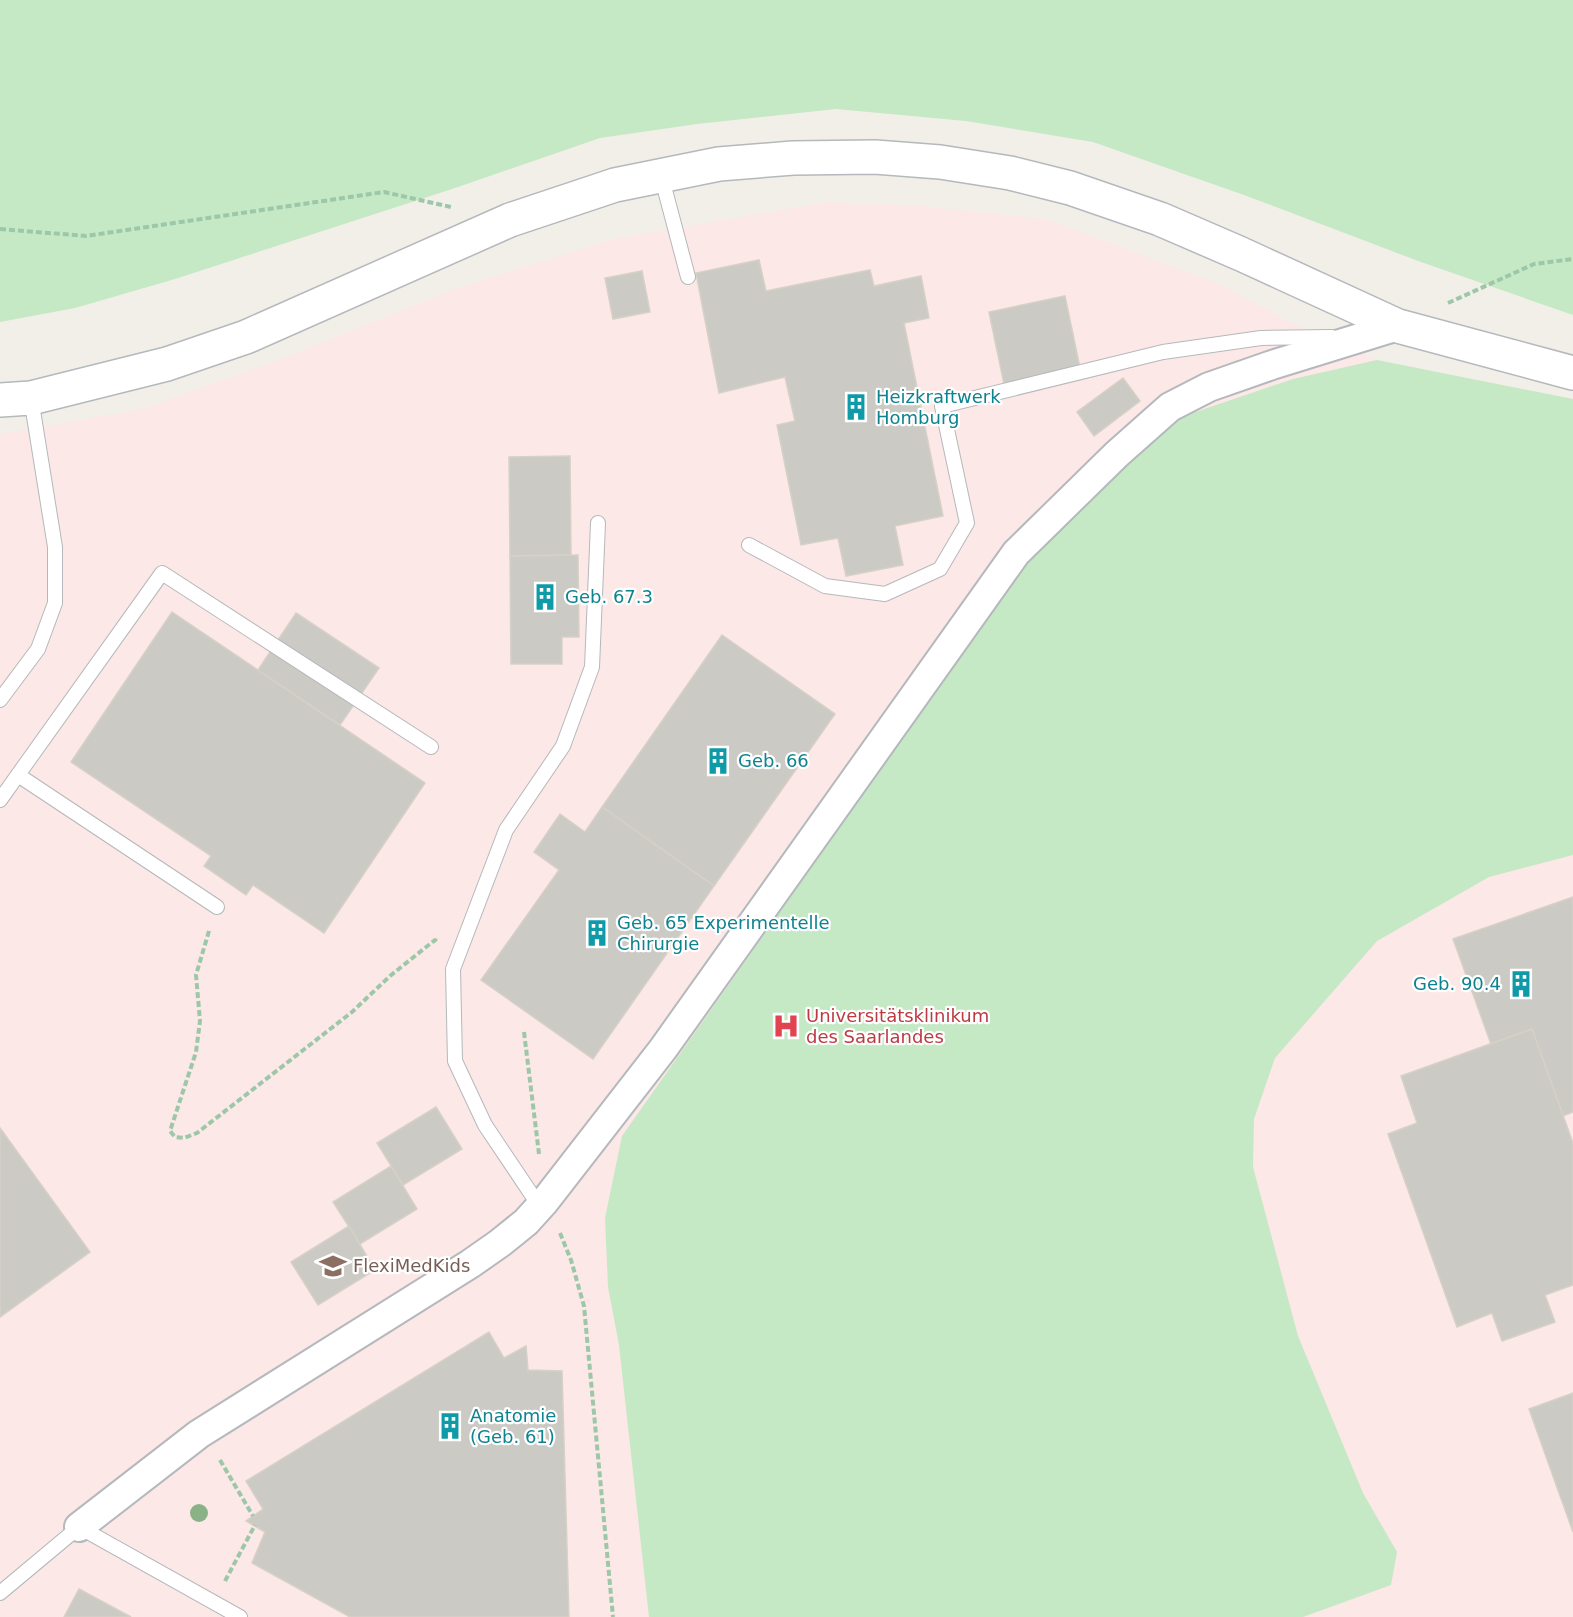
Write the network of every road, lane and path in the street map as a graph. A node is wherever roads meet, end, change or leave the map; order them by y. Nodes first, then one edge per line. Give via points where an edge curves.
1 (661, 175) junction
2 (453, 207) dead end
3 (0, 229) edge
4 (1573, 259) edge
5 (688, 277) dead end
6 (1398, 326) junction
7 (1364, 336) junction
8 (1573, 373) edge
9 (16, 399) edge
10 (598, 523) dead end
11 (749, 545) dead end
12 (0, 700) edge
13 (431, 747) dead end
14 (18, 775) junction
15 (0, 800) edge
16 (217, 907) joint
17 (457, 958) junction
18 (524, 1032) dead end
19 (542, 1204) junction
20 (220, 1459) dead end
21 (254, 1516) dead end
22 (255, 1525) dead end
23 (79, 1527) junction
24 (228, 1576) dead end
25 (0, 1593) edge
26 (240, 1617) edge
27 (613, 1617) edge

1 - 5 lane
1 - 6 street via 719,164 875,157 1011,173 1070,188 1160,219
1 - 9 street via 615,185 510,220 235,341 167,364
2 - 3 path via 384,192 86,236
4 - 6 path via 1534,264
6 - 7 street
6 - 8 street
7 - 11 lane via 1261,338 1163,352 942,406 967,523 940,569 885,594 825,586
7 - 19 street via 1209,387 1170,407 1016,553 663,1049
9 - 12 lane via 55,547 55,603 38,649
10 - 17 lane via 592,667 563,746 506,830
13 - 14 lane via 162,573
14 - 15 lane
14 - 16 lane
16 - 17 path via 196,975 200,1021 196,1052 170,1131 175,1137 197,1133 246,1096 435,940
17 - 19 lane via 453,969 455,1061 485,1125
18 - 19 path
19 - 23 street via 500,1243 470,1264 199,1434
19 - 27 path via 571,1260 584,1306
20 - 21 path
22 - 24 path
23 - 25 lane
23 - 26 lane

